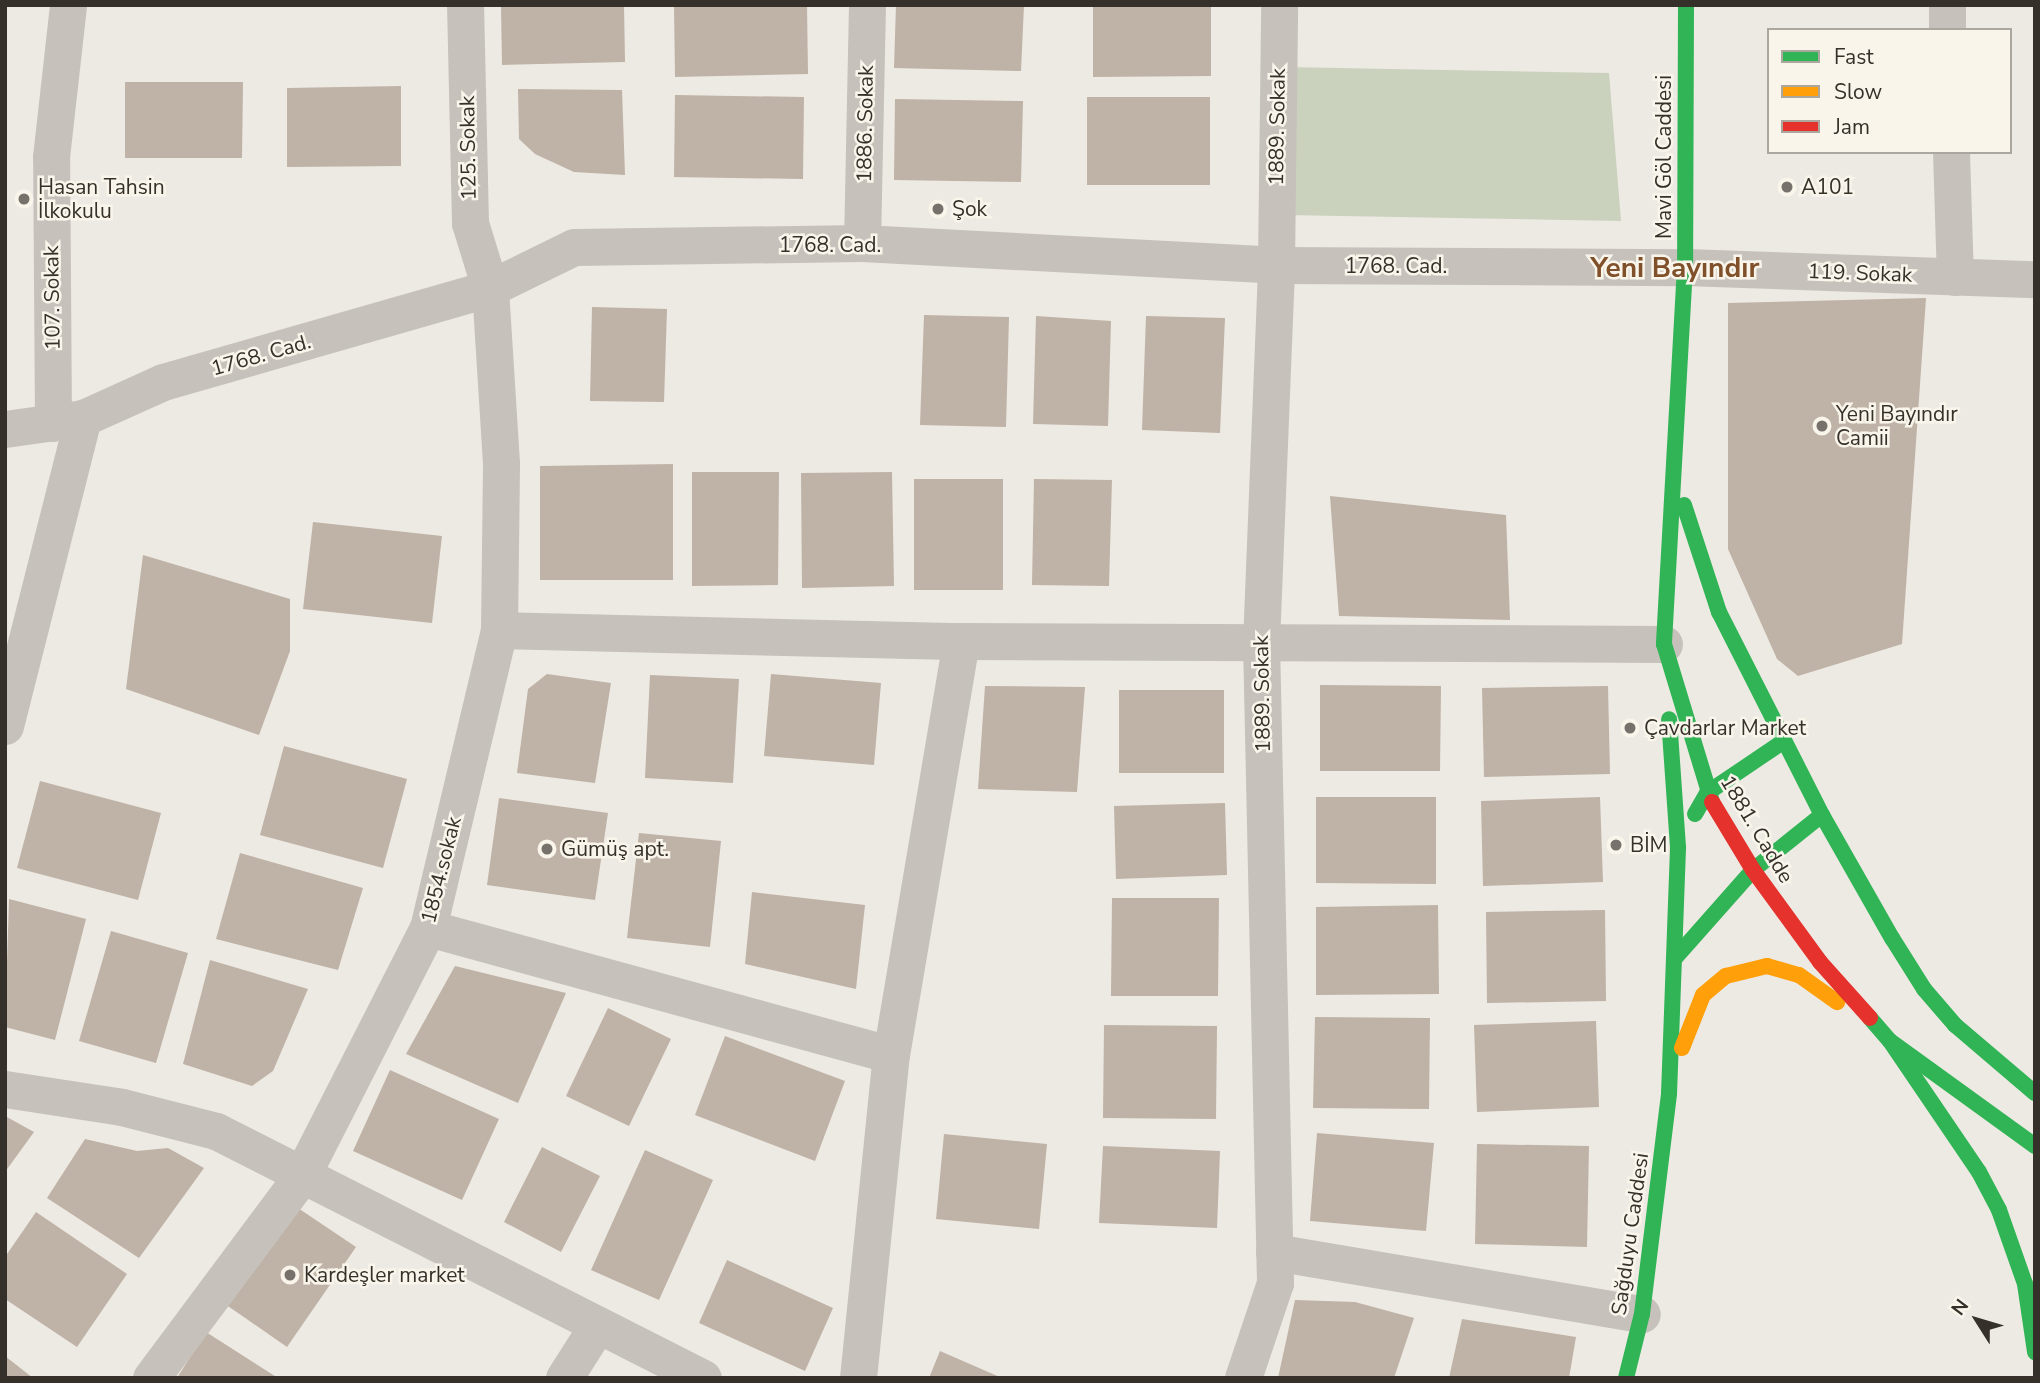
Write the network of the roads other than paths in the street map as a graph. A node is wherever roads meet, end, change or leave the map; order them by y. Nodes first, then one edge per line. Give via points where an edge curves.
1 (68, 5) edge
2 (465, 5) edge
3 (867, 5) edge
4 (1279, 5) edge
5 (1686, 5) edge
6 (1947, 5) edge
7 (1947, 28) edge
8 (1951, 154) edge
9 (862, 243) junction
10 (1276, 265) junction
11 (1685, 267) junction
12 (1955, 277) junction
13 (2035, 279) edge
14 (491, 288) junction
15 (68, 420) junction
16 (5, 429) edge
17 (1676, 477) junction
18 (499, 630) junction
19 (961, 641) junction
20 (1261, 643) junction
21 (1664, 644) junction
22 (5, 726) edge
23 (1784, 741) junction
24 (1707, 793) junction
25 (1822, 815) junction
26 (1678, 848) junction
27 (1753, 870) junction
28 (428, 928) junction
29 (1676, 957) junction
30 (1890, 1041) junction
31 (891, 1055) junction
32 (5, 1089) edge
33 (2035, 1093) edge
34 (1669, 1094) junction
35 (2035, 1146) edge
36 (301, 1177) junction
37 (1274, 1252) junction
38 (1642, 1314) junction
39 (597, 1326) junction
40 (2035, 1352) edge
41 (151, 1378) edge
42 (565, 1378) edge
43 (702, 1378) edge
44 (858, 1378) edge
45 (1243, 1378) edge
46 (1626, 1378) edge

1 - 15 street, 107. Sokak via 51,157
2 - 14 street, 125. Sokak via 470,223
3 - 9 street, 1886. Sokak
4 - 10 street, 1889. Sokak
5 - 11 main road, Mavi Göl Caddesi
6 - 7 street
8 - 12 street
9 - 10 street, 1768. Cad.
9 - 14 street, 1768. Cad. via 574,247
10 - 11 street, 1768. Cad.
10 - 20 street, 1889. Sokak
11 - 12 street, 119. Sokak
11 - 17 main road, Mavi Göl Caddesi
12 - 13 street, 119. Sokak
14 - 15 street, 1768. Cad. via 163,382
14 - 18 street, 1854.sokak via 501,463
15 - 16 street, 1768. Cad.
15 - 22 street, 107. Sokak
17 - 21 main road, 1881. Cadde
17 - 23 main road via 1696,552 1719,612
18 - 19 street
18 - 28 street, 1854.sokak
19 - 20 street
19 - 31 street
20 - 21 street
20 - 37 street, 1889. Sokak
21 - 24 main road, 1881. Cadde
21 - 26 main road
23 - 24 main road
23 - 25 main road
24 - 26 main road
24 - 27 main road, 1881. Cadde
25 - 27 main road
25 - 33 main road via 1924,989 1955,1025
26 - 29 main road
27 - 29 main road
27 - 30 main road, 1881. Cadde via 1820,962
28 - 31 street
28 - 36 street, 1854.sokak
29 - 34 main road
30 - 34 main road, 1881. Cadde via 1799,975 1767,966 1757,968 1726,976 1703,995 1686,1032
30 - 35 main road, 1881. Cadde
30 - 40 main road via 1979,1172 1998,1210 2025,1284
31 - 44 street
32 - 36 street via 122,1107 216,1131 259,1150
34 - 38 main road, Sağduyu Caddesi
36 - 39 street
36 - 41 street, 1854.sokak
37 - 38 street
37 - 45 street, 1889. Sokak via 1275,1283
38 - 46 main road, Sağduyu Caddesi
39 - 42 street
39 - 43 street

